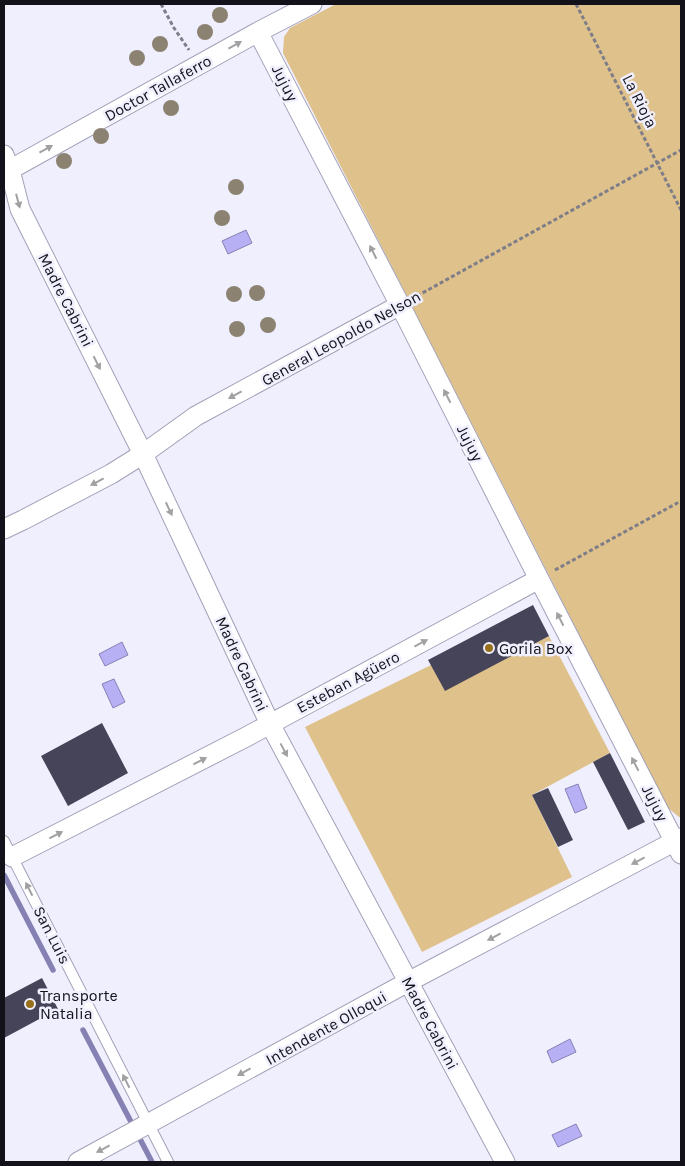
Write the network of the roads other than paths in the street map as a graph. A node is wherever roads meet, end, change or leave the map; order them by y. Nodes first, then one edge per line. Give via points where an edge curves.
1 (312, 4) edge
2 (258, 32) junction
3 (6, 166) edge
4 (400, 305) junction
5 (143, 454) junction
6 (4, 529) edge
7 (539, 579) junction
8 (270, 724) junction
9 (679, 845) edge
10 (8, 849) edge
11 (408, 982) junction
12 (149, 1124) junction
13 (78, 1162) edge
14 (168, 1162) edge
15 (505, 1162) edge

1 - 2 street, Doctor Tallaferro
3 -> 2 street, Doctor Tallaferro
4 -> 2 street, Jujuy
3 -> 5 street, Madre Cabrini via 20,209
4 -> 5 street, General Leopoldo Nelson via 196,416
7 -> 4 street, Jujuy
5 -> 6 street, General Leopoldo Nelson via 112,474
5 -> 8 street, Madre Cabrini
8 -> 7 street, Esteban Agüero
9 -> 7 street, Jujuy
10 -> 8 street, Esteban Agüero
8 -> 11 street, Madre Cabrini
9 -> 11 street, Intendente Olloqui
12 -> 10 lane, San Luis
11 -> 12 street, Intendente Olloqui
11 - 15 street, Madre Cabrini
12 -> 13 street, Intendente Olloqui
12 - 14 lane, San Luis

